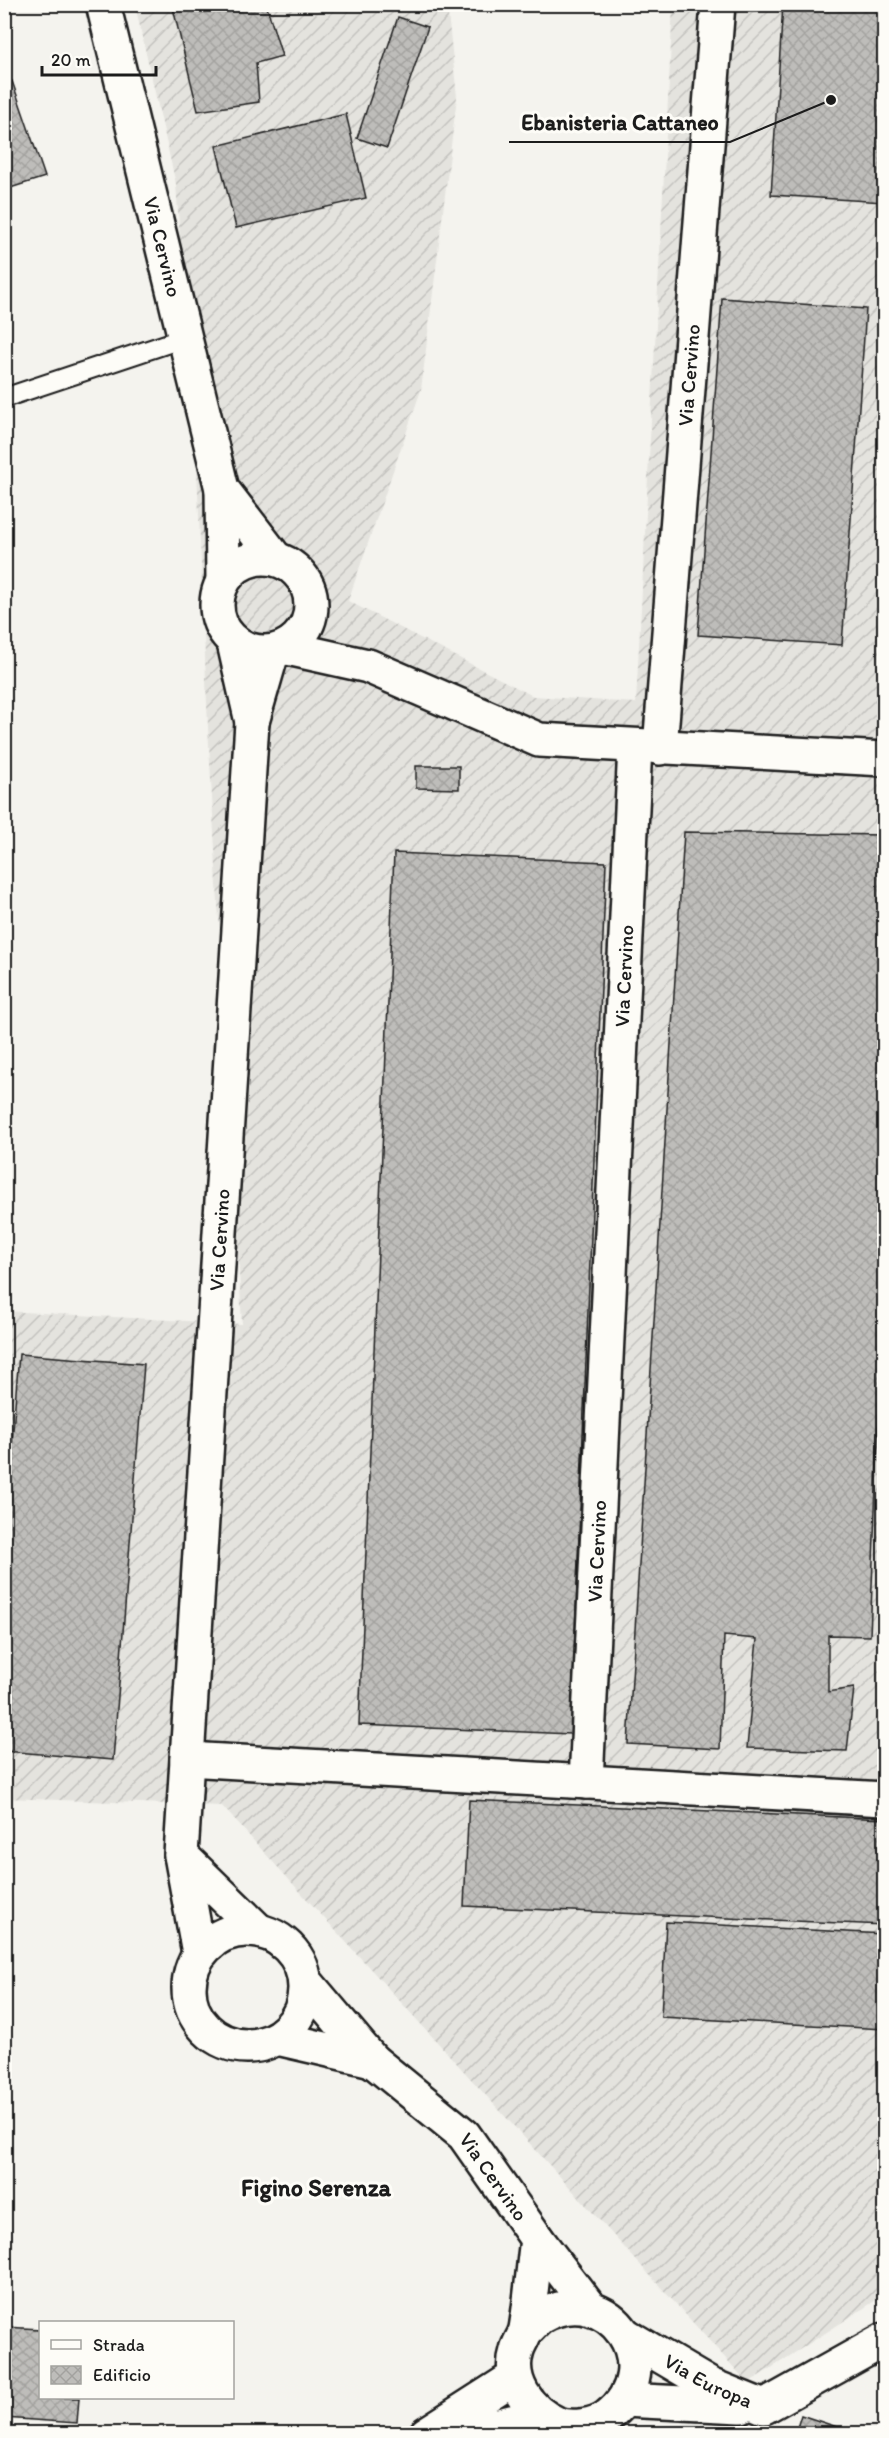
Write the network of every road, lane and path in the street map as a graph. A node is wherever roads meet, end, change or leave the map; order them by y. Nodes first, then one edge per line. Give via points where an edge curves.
1 (103, 4) edge
2 (718, 4) edge
3 (184, 338) junction
4 (4, 398) edge
5 (222, 489) junction
6 (276, 559) junction
7 (223, 579) junction
8 (310, 618) junction
9 (234, 643) junction
10 (280, 650) junction
11 (368, 666) junction
12 (252, 722) junction
13 (647, 747) junction
14 (885, 759) edge
15 (188, 1759) junction
16 (586, 1782) junction
17 (885, 1799) edge
18 (182, 1855) junction
19 (256, 1929) junction
20 (199, 1953) junction
21 (306, 1982) junction
22 (277, 2038) junction
23 (372, 2060) junction
24 (537, 2239) junction
25 (590, 2308) junction
26 (525, 2332) junction
27 (627, 2336) junction
28 (885, 2340) edge
29 (515, 2377) junction
30 (764, 2407) junction
31 (611, 2417) edge
32 (553, 2424) edge
33 (426, 2433) edge
34 (462, 2433) edge

1 - 3 street, Via Cervino
2 - 13 street, Via Cervino
3 - 4 lane
3 - 5 street, Via Cervino
5 - 6 street
5 - 7 street
6 - 7 street via 246,562
6 - 8 street via 298,571 306,581 312,600
7 - 9 street via 216,603 222,629
8 - 10 street via 302,634
8 - 11 street
9 - 10 street via 251,652
9 - 12 street
10 - 11 street
10 - 12 street
11 - 13 street via 539,740
12 - 15 street, Via Cervino
13 - 14 street
13 - 16 street, Via Cervino
15 - 16 street
15 - 18 street, Via Cervino
16 - 17 street
18 - 19 street, Via Cervino
18 - 20 street, Via Cervino
19 - 20 street via 218,1936
19 - 21 street, Via Cervino via 279,1938 298,1957
20 - 22 street, Via Cervino via 190,1971 188,1989 195,2016 202,2025 232,2044 255,2046
21 - 22 street via 305,2002 294,2023
21 - 23 street, Via Cervino
22 - 23 street, Via Cervino
23 - 24 street, Via Cervino via 464,2135
24 - 25 street
24 - 26 street, Via Cervino
25 - 26 street via 564,2307 540,2317
25 - 27 street via 616,2323
26 - 29 street via 516,2351
27 - 30 street, Via Europa via 710,2385
27 - 31 street via 634,2356 633,2382
28 - 30 street, Via Europa
29 - 32 street via 523,2396
29 - 33 street
30 - 31 street
31 - 32 street via 585,2425
32 - 34 street

